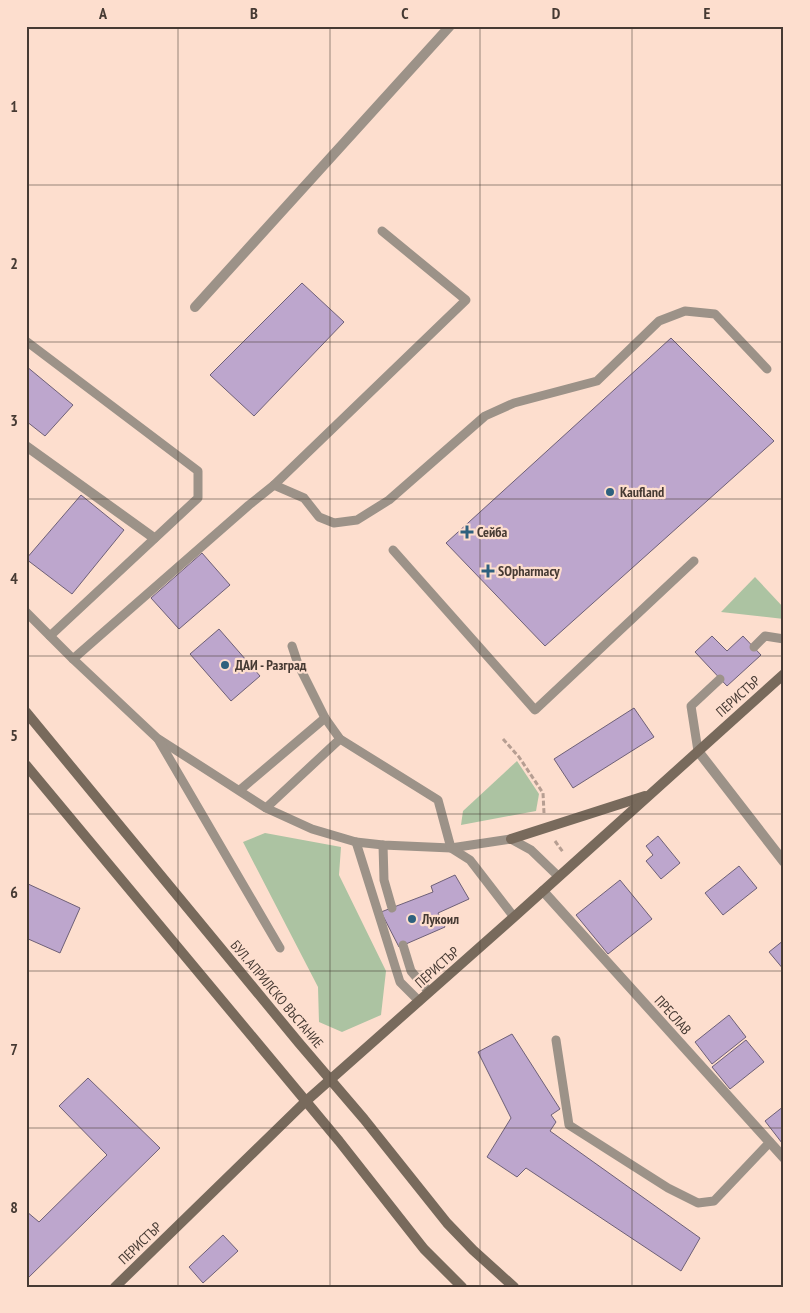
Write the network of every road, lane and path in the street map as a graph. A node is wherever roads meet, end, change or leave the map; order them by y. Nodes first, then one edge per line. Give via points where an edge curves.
1 (450, 26) edge
2 (382, 231) dead end
3 (194, 307) dead end
4 (26, 341) edge
5 (767, 369) dead end
6 (26, 446) edge
7 (274, 485) junction
8 (154, 538) junction
9 (393, 550) dead end
10 (694, 561) dead end
11 (26, 612) edge
12 (50, 636) junction
13 (784, 639) edge
14 (292, 646) dead end
15 (754, 647) dead end
16 (73, 659) junction
17 (784, 674) edge
18 (720, 679) dead end
19 (26, 712) edge
20 (325, 718) junction
21 (157, 738) junction
22 (503, 739) dead end
23 (340, 740) junction
24 (698, 751) junction
25 (26, 765) edge
26 (240, 790) junction
27 (649, 794) junction
28 (266, 808) junction
29 (547, 829) junction
30 (512, 839) junction
31 (356, 842) junction
32 (383, 846) junction
33 (451, 848) junction
34 (784, 862) edge
35 (572, 864) junction
36 (558, 876) junction
37 (542, 890) junction
38 (392, 908) dead end
39 (514, 917) junction
40 (403, 945) dead end
41 (280, 948) dead end
42 (429, 992) junction
43 (419, 1001) junction
44 (556, 1040) dead end
45 (332, 1080) junction
46 (305, 1102) junction
47 (770, 1142) junction
48 (784, 1158) edge
49 (115, 1287) edge
50 (462, 1287) edge
51 (514, 1287) edge

1 - 3 street
2 - 7 lane via 466,300
4 - 8 lane via 198,471 198,498
5 - 7 lane via 715,314 685,311 659,321 597,381 514,402 485,416 389,500 357,520 334,523 319,517 304,498
6 - 8 street
7 - 16 lane
8 - 12 lane
9 - 10 lane via 535,710
11 - 12 lane
12 - 16 lane
13 - 15 lane via 765,636
14 - 20 lane
16 - 21 lane
17 - 24 street, ПЕРИСТЪР
18 - 24 lane via 691,706
19 - 45 street, БУЛ. АПРИЛСКО ВЪСТАНИЕ
20 - 23 lane
20 - 26 lane
21 - 26 lane
21 - 41 lane
22 - 29 path via 543,793
23 - 28 lane
23 - 33 lane via 438,800
24 - 27 street, ПЕРИСТЪР
24 - 34 street
25 - 46 street
26 - 28 lane
27 - 29 street
27 - 35 street, ПЕРИСТЪР
28 - 31 lane via 312,829
29 - 30 street
29 - 35 path
30 - 33 lane
30 - 36 lane via 531,850
31 - 32 lane
31 - 43 lane via 400,982
32 - 33 lane
32 - 38 lane via 384,880
33 - 39 lane via 470,860
35 - 36 street, ПЕРИСТЪР
36 - 37 street, ПЕРИСТЪР
37 - 39 street, ПЕРИСТЪР
37 - 47 street, ПРЕСЛАВ
39 - 42 street, ПЕРИСТЪР
40 - 42 lane via 411,971
42 - 43 street, ПЕРИСТЪР
43 - 45 street, ПЕРИСТЪР
44 - 47 lane via 569,1125 668,1188 698,1203 714,1201
45 - 46 street, ПЕРИСТЪР
45 - 51 street, БУЛ. АПРИЛСКО ВЪСТАНИЕ via 447,1222 472,1250
46 - 49 street, ПЕРИСТЪР
46 - 50 street via 424,1249
47 - 48 street, ПРЕСЛАВ

